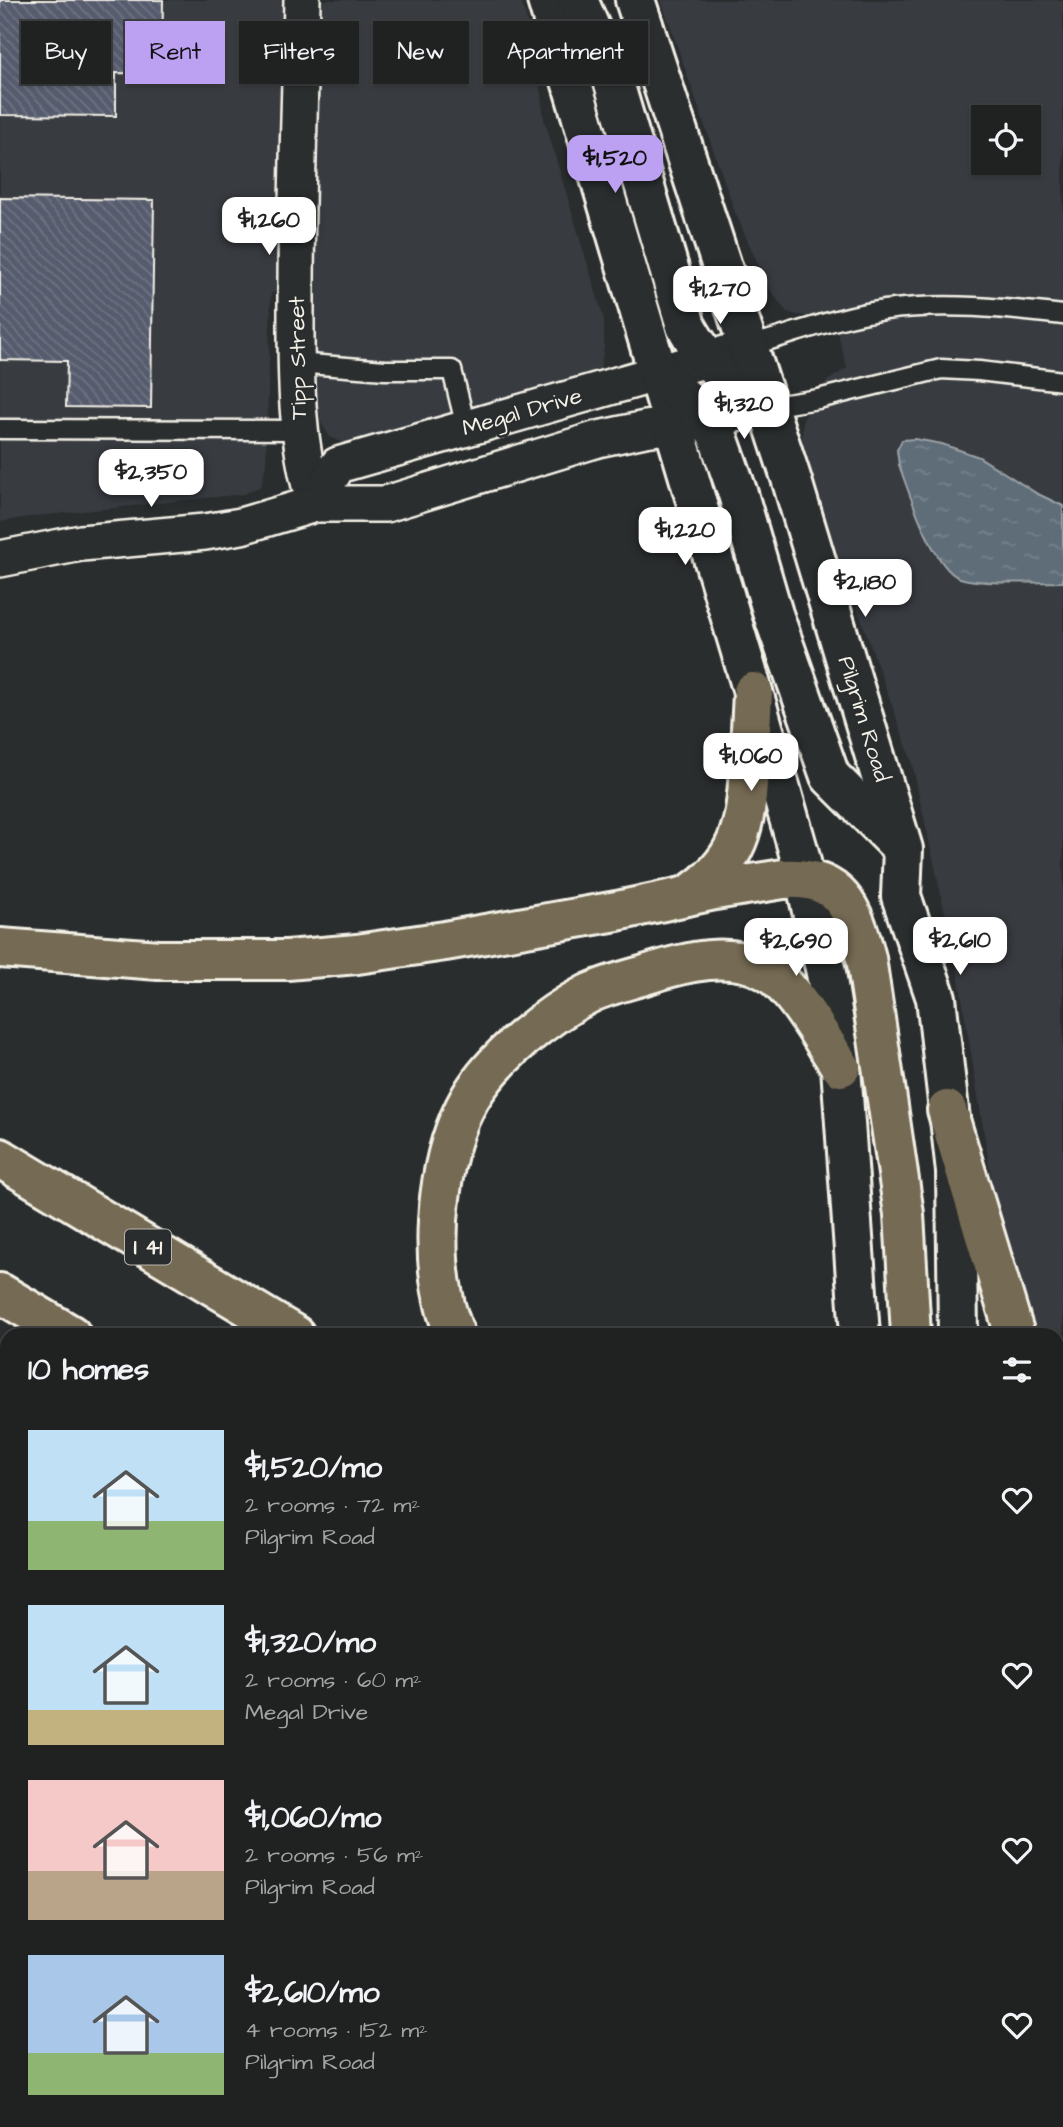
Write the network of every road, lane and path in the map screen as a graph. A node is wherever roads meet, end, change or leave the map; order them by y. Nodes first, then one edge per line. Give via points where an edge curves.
1 (302, 0) edge
2 (547, 0) edge
3 (578, 0) edge
4 (635, 0) edge
5 (1063, 315) edge
6 (749, 346) junction
7 (706, 359) junction
8 (296, 363) junction
9 (658, 373) junction
10 (1063, 381) edge
11 (768, 407) junction
12 (691, 423) junction
13 (466, 427) junction
14 (0, 429) edge
15 (299, 430) junction
16 (315, 505) junction
17 (0, 559) edge
18 (753, 692) junction
19 (903, 849) junction
20 (805, 878) junction
21 (685, 897) junction
22 (0, 948) edge
23 (841, 1067) junction
24 (947, 1110) junction
25 (0, 1158) edge
26 (0, 1293) edge
27 (0, 1317) edge
28 (15, 1328) edge
29 (59, 1328) edge
30 (283, 1328) edge
31 (453, 1328) edge
32 (860, 1328) edge
33 (911, 1328) edge
34 (958, 1328) edge
35 (1013, 1328) edge

1 - 8 street, Tipp Street
2 - 9 street
3 - 7 street via 614,83 686,326
4 - 6 street, Pilgrim Road
5 - 6 lane via 921,306 853,316
6 - 7 street, Megal Drive
6 - 11 street, Pilgrim Road
7 - 9 street, Megal Drive
7 - 11 street via 719,374
8 - 13 lane via 452,370
8 - 15 street, Tipp Street
9 - 12 street
9 - 13 street, Megal Drive
10 - 11 lane via 941,369
11 - 12 street, Megal Drive
11 - 19 street, Pilgrim Road
12 - 16 street, Megal Drive via 585,443 386,504
12 - 18 street
12 - 19 street via 717,434 830,776
13 - 16 street, Megal Drive via 338,465
14 - 15 lane
15 - 16 street, Tipp Street
16 - 17 street, Megal Drive via 241,526 81,543
18 - 20 street
18 - 21 highway via 746,811 740,838 722,868
19 - 24 street, Pilgrim Road via 901,895 936,998
20 - 21 highway
20 - 23 street
20 - 33 highway via 830,887 846,903 866,958 904,1214
21 - 22 highway via 445,941 299,959 159,960
23 - 31 highway via 778,980 755,965 732,960 677,965 589,993 547,1020 493,1069 470,1098 454,1134 442,1178 437,1237 443,1299
23 - 32 street
24 - 34 street, Pilgrim Road via 957,1192
24 - 35 highway
25 - 30 highway, I 41
26 - 29 highway
27 - 28 highway

